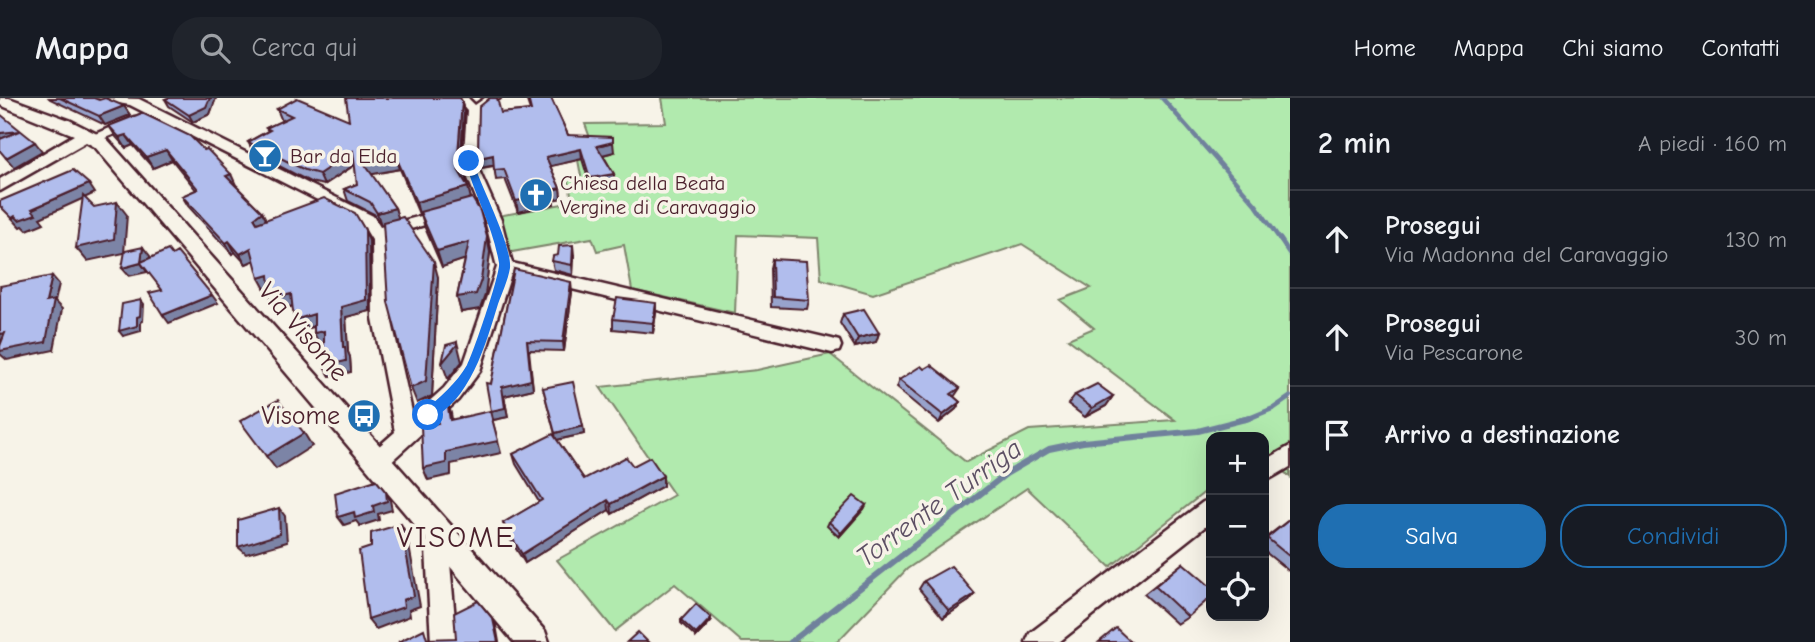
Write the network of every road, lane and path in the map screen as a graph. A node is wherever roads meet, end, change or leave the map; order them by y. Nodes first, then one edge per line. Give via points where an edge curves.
1 (9, 98) edge
2 (111, 98) edge
3 (461, 98) edge
4 (494, 98) edge
5 (0, 100) edge
6 (474, 111) junction
7 (154, 113) junction
8 (90, 136) junction
9 (0, 186) edge
10 (475, 204) junction
11 (376, 234) junction
12 (505, 267) junction
13 (832, 346) dead end
14 (406, 434) junction
15 (1290, 455) edge
16 (378, 460) junction
17 (1269, 470) edge
18 (1206, 513) edge
19 (436, 530) junction
20 (444, 642) edge
21 (534, 642) edge
22 (1040, 642) edge

1 - 5 street
2 - 7 street via 134,102
3 - 6 street
4 - 6 street
5 - 8 street, Via Visome
6 - 10 street via 469,161
7 - 8 street
7 - 11 street via 368,219
8 - 9 street
8 - 16 street, Via Visome via 101,143
10 - 11 street
10 - 12 street via 493,220
11 - 14 street via 380,240 382,318
12 - 13 street
12 - 14 street via 473,366 451,394
14 - 16 street
15 - 17 street
16 - 19 street, Via Visome
18 - 22 street
19 - 20 street
19 - 21 street, Via Visome

